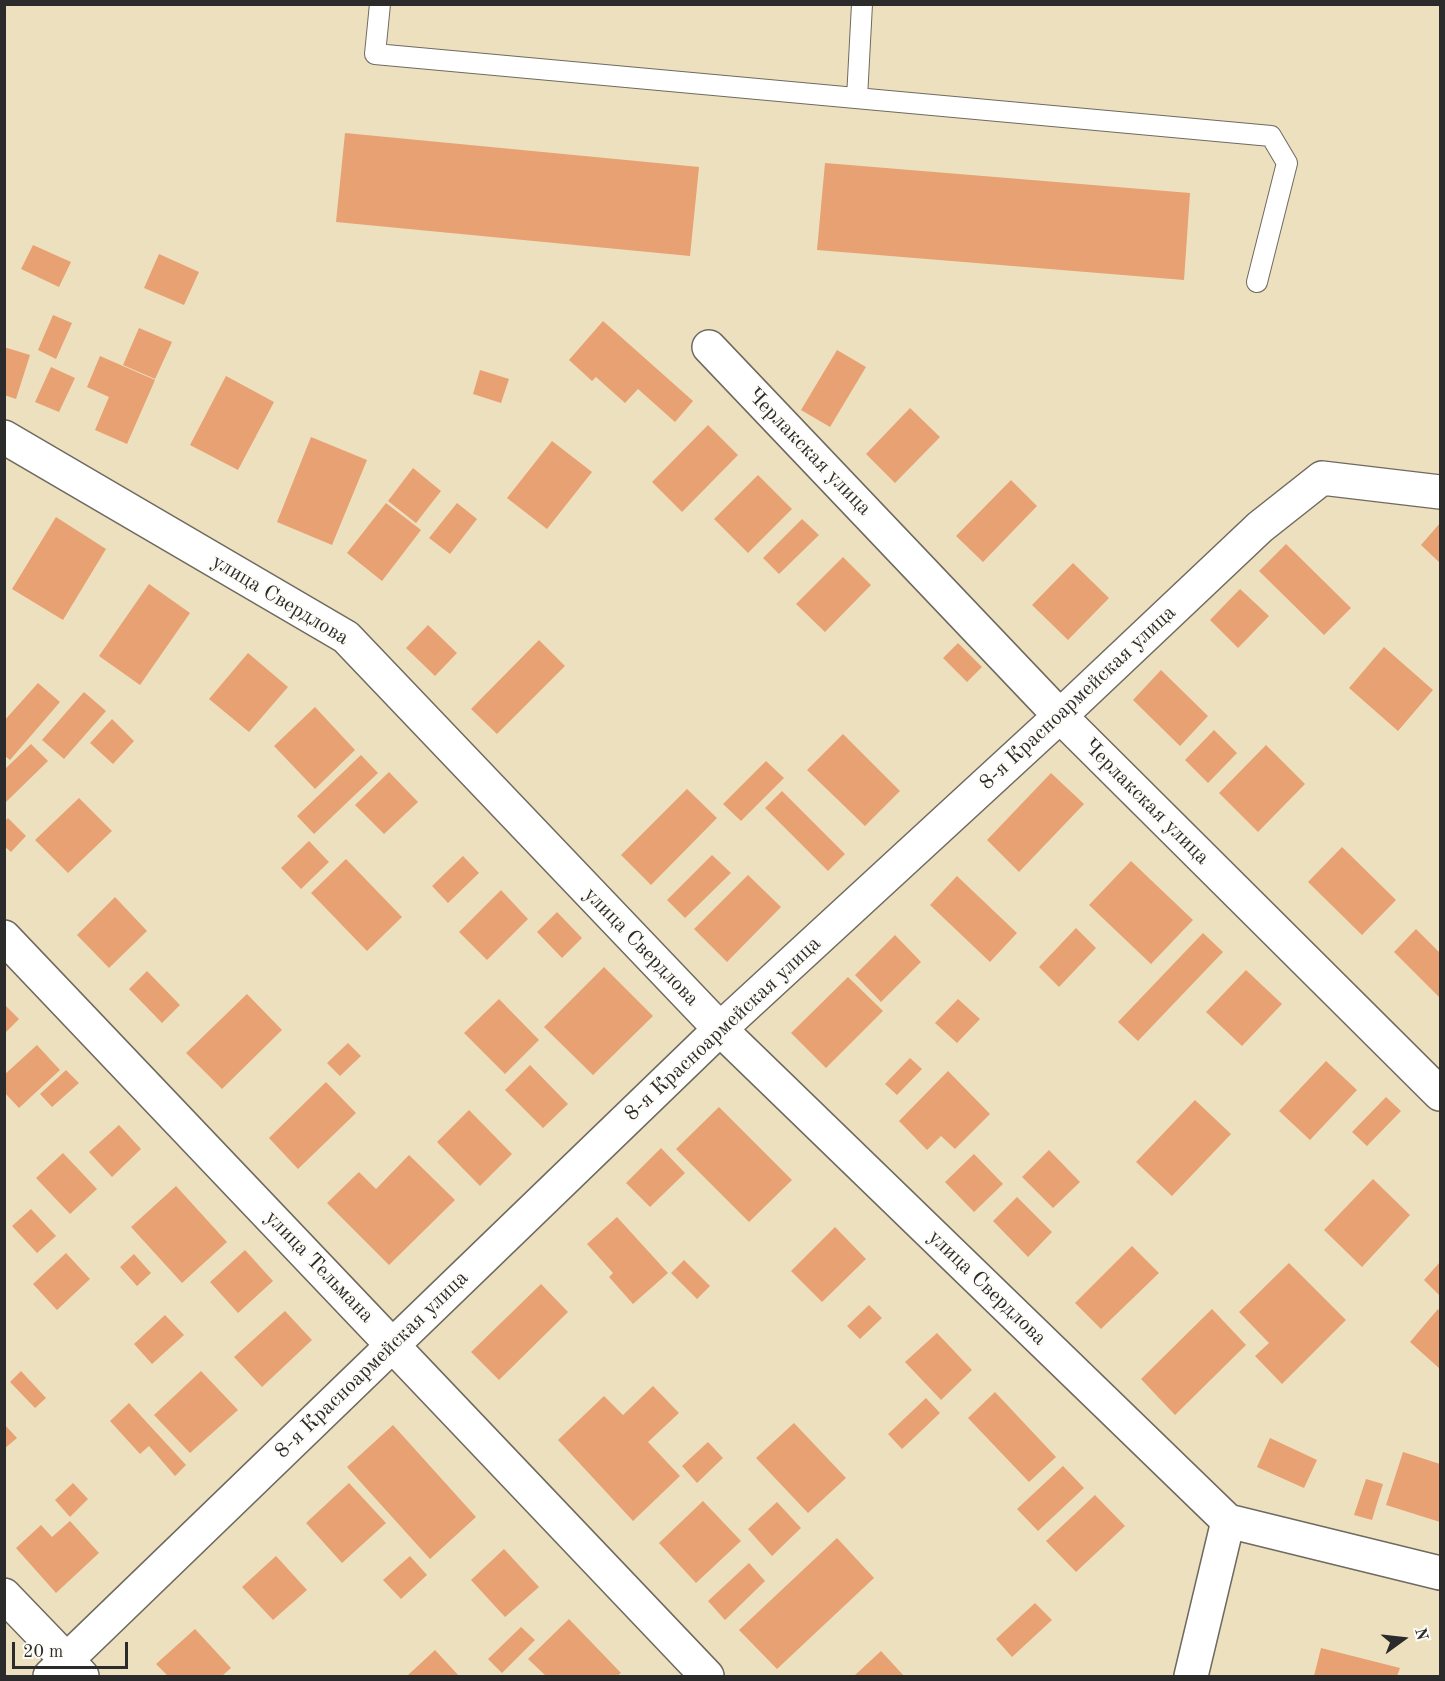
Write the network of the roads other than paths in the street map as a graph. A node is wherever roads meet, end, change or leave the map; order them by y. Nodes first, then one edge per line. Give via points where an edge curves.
1 (380, 4) edge
2 (862, 4) edge
3 (857, 98) junction
4 (1257, 282) dead end
5 (709, 347) dead end
6 (4, 437) edge
7 (1440, 492) edge
8 (1060, 716) junction
9 (4, 937) edge
10 (720, 1029) junction
11 (1440, 1094) edge
12 (393, 1345) junction
13 (1228, 1521) junction
14 (1440, 1573) edge
15 (4, 1595) edge
16 (66, 1671) edge
17 (707, 1677) edge
18 (1191, 1677) edge

1 - 3 lane via 375,54
2 - 3 lane
3 - 4 lane via 1271,136 1287,163
5 - 8 street, Черлакская улица
6 - 10 street, улица Свердлова via 346,637
7 - 8 street, 8-я Красноармейская улица via 1322,478 1260,527
8 - 10 street, 8-я Красноармейская улица
8 - 11 street, Черлакская улица
9 - 12 street, улица Тельмана
10 - 12 street, 8-я Красноармейская улица
10 - 13 street, улица Свердлова
12 - 16 street, 8-я Красноармейская улица
12 - 17 street, улица Тельмана
13 - 14 street
13 - 18 street
15 - 16 street

